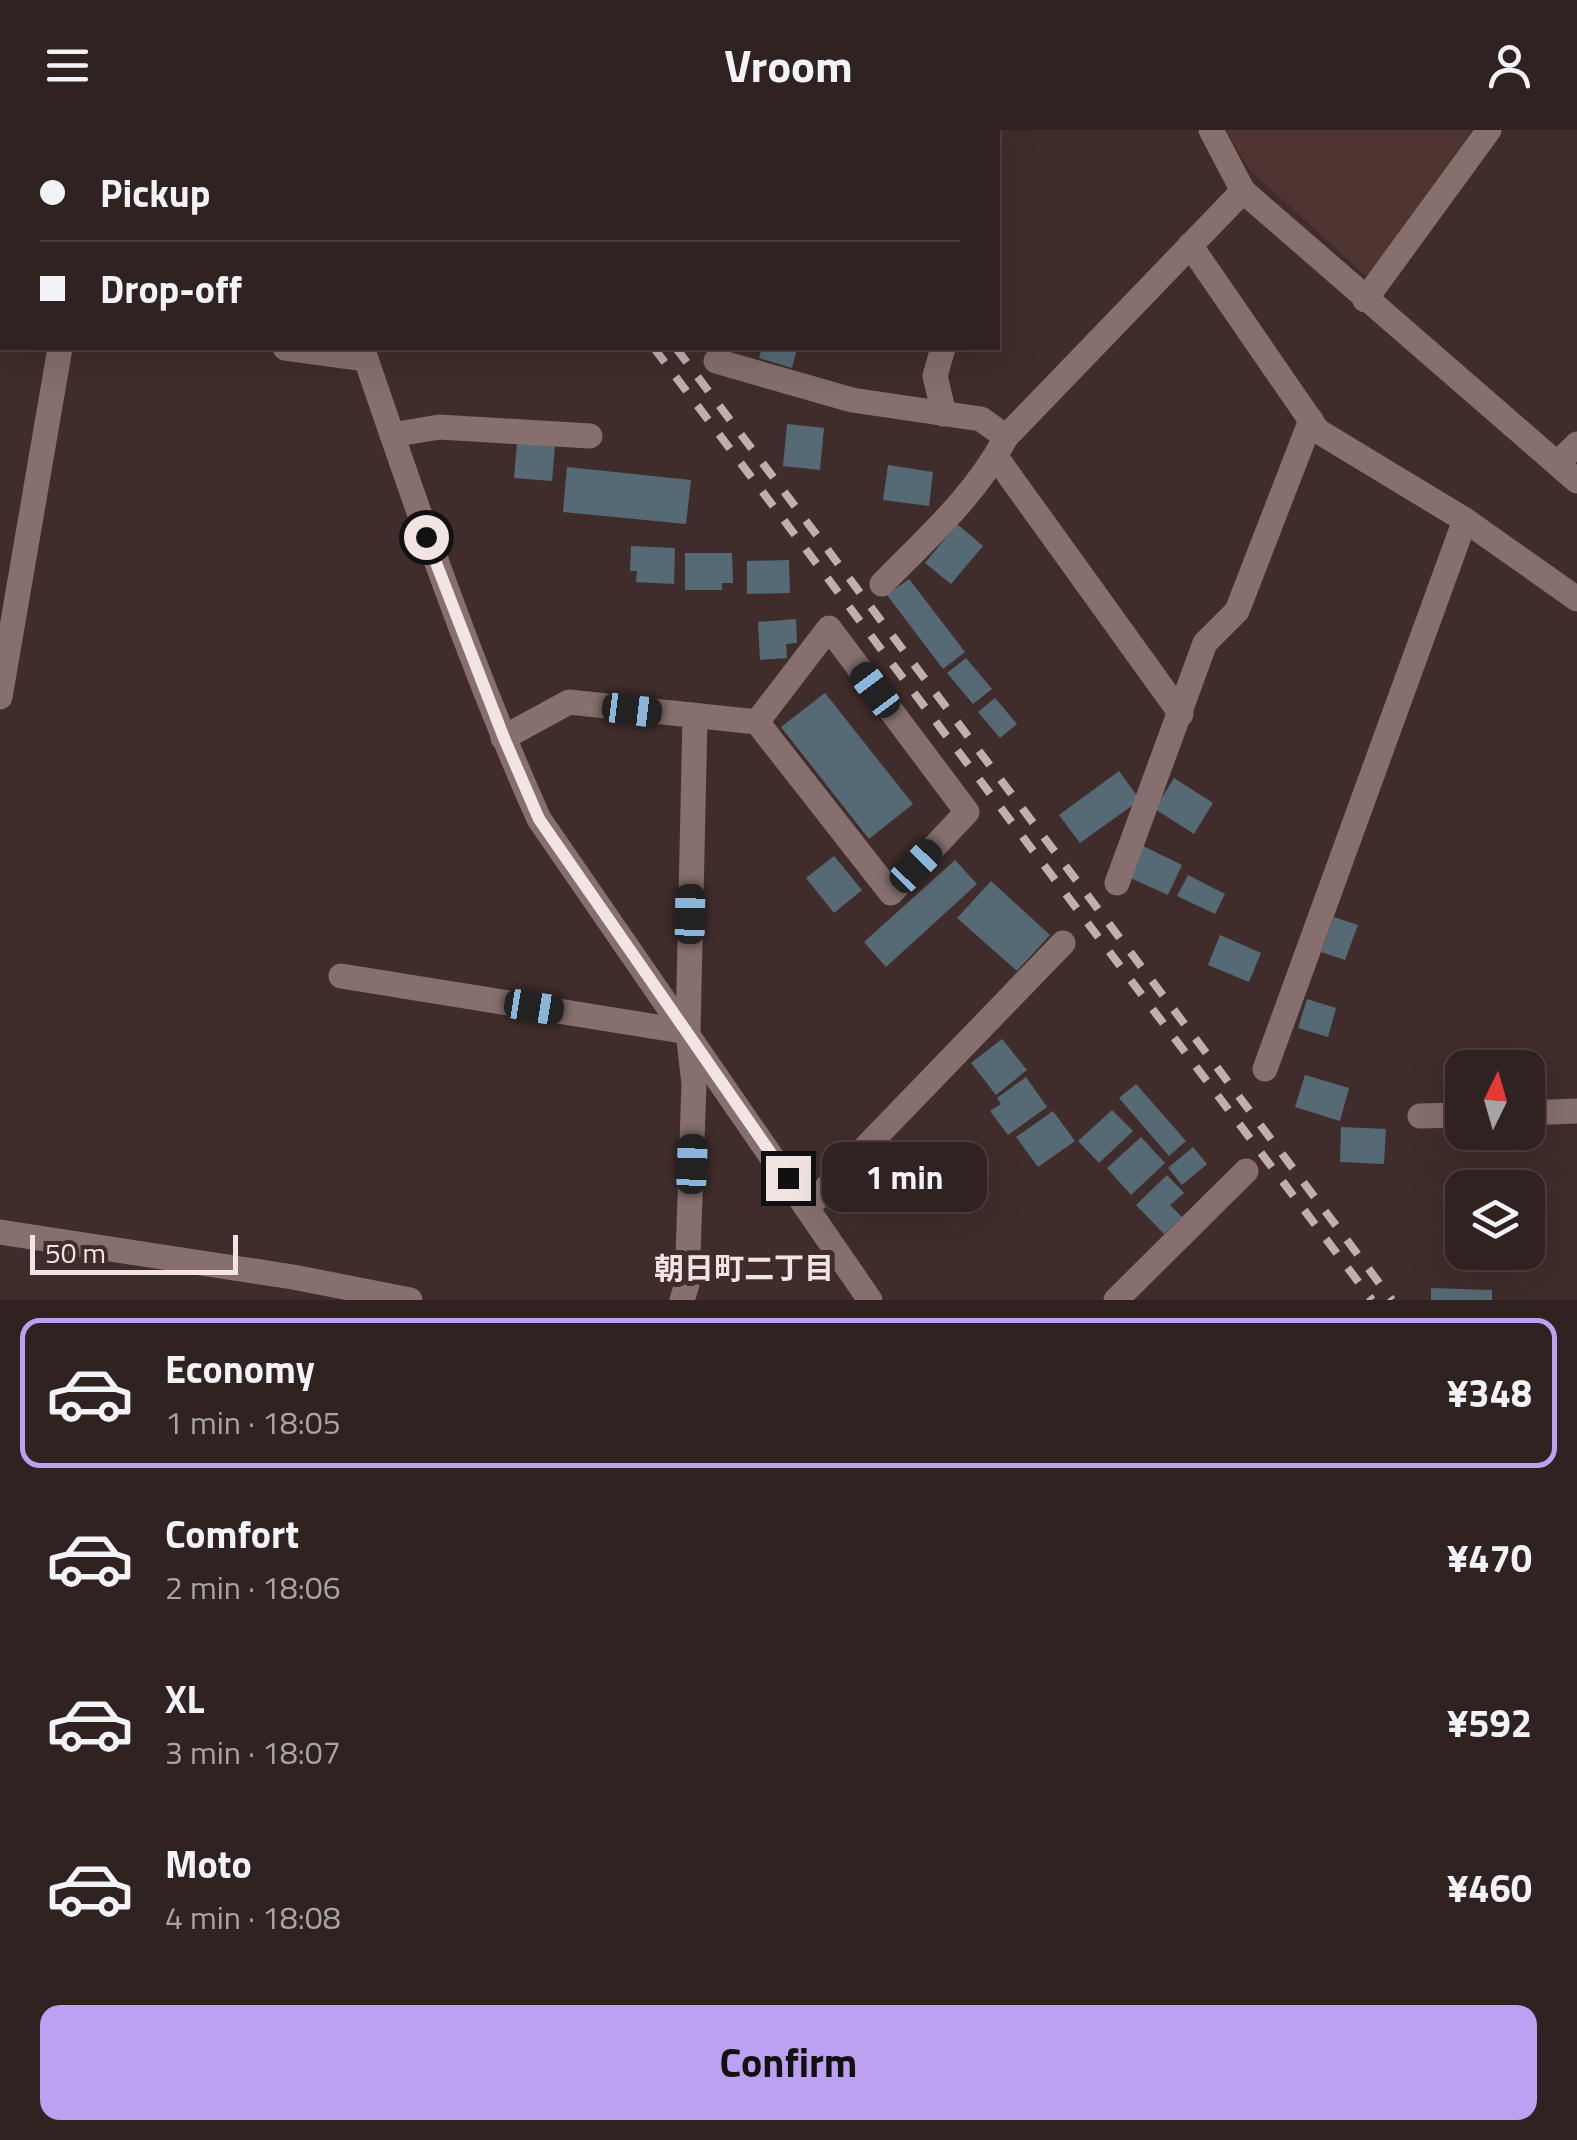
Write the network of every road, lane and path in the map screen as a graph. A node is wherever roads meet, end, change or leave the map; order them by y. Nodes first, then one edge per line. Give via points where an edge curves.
1 (1210, 130) edge
2 (1489, 130) edge
3 (1243, 191) junction
4 (1190, 245) junction
5 (1365, 300) junction
6 (60, 350) edge
7 (316, 350) edge
8 (942, 350) edge
9 (363, 353) edge
10 (716, 361) dead end
11 (944, 414) junction
12 (1311, 420) junction
13 (392, 435) junction
14 (590, 436) dead end
15 (1577, 444) edge
16 (1001, 448) junction
17 (1568, 472) edge
18 (1465, 520) junction
19 (882, 584) dead end
20 (1577, 599) edge
21 (3, 648) edge
22 (0, 697) edge
23 (1180, 714) junction
24 (695, 717) junction
25 (757, 722) junction
26 (504, 738) junction
27 (1117, 883) dead end
28 (1063, 943) dead end
29 (341, 976) dead end
30 (688, 1032) junction
31 (1265, 1069) dead end
32 (1577, 1111) edge
33 (1545, 1112) edge
34 (1445, 1115) edge
35 (1420, 1116) dead end
36 (1246, 1171) dead end
37 (808, 1208) junction
38 (0, 1232) edge
39 (292, 1289) edge
40 (410, 1300) edge
41 (682, 1300) edge
42 (870, 1300) edge
43 (1116, 1300) edge

1 - 3 street
2 - 5 street
3 - 4 street
3 - 5 street
4 - 12 street
4 - 16 street
5 - 17 street
6 - 21 street
7 - 9 street
8 - 11 street via 936,376
9 - 13 street
10 - 11 street via 852,400
11 - 16 street via 981,420
12 - 18 street via 1318,431
12 - 23 street via 1237,611 1205,643
13 - 14 street via 440,428
13 - 26 street
15 - 17 street
16 - 19 street via 950,514
16 - 23 street
18 - 20 street
18 - 31 street
21 - 22 street
23 - 27 street
24 - 25 street
24 - 26 street via 570,702
24 - 30 street
25 - 25 street via 891,893 968,812 829,628
26 - 30 street via 539,819
28 - 37 street
29 - 30 street
30 - 37 street
30 - 41 street via 694,1084
32 - 33 street
34 - 35 street
36 - 43 street
37 - 42 street
38 - 39 street
39 - 40 street

